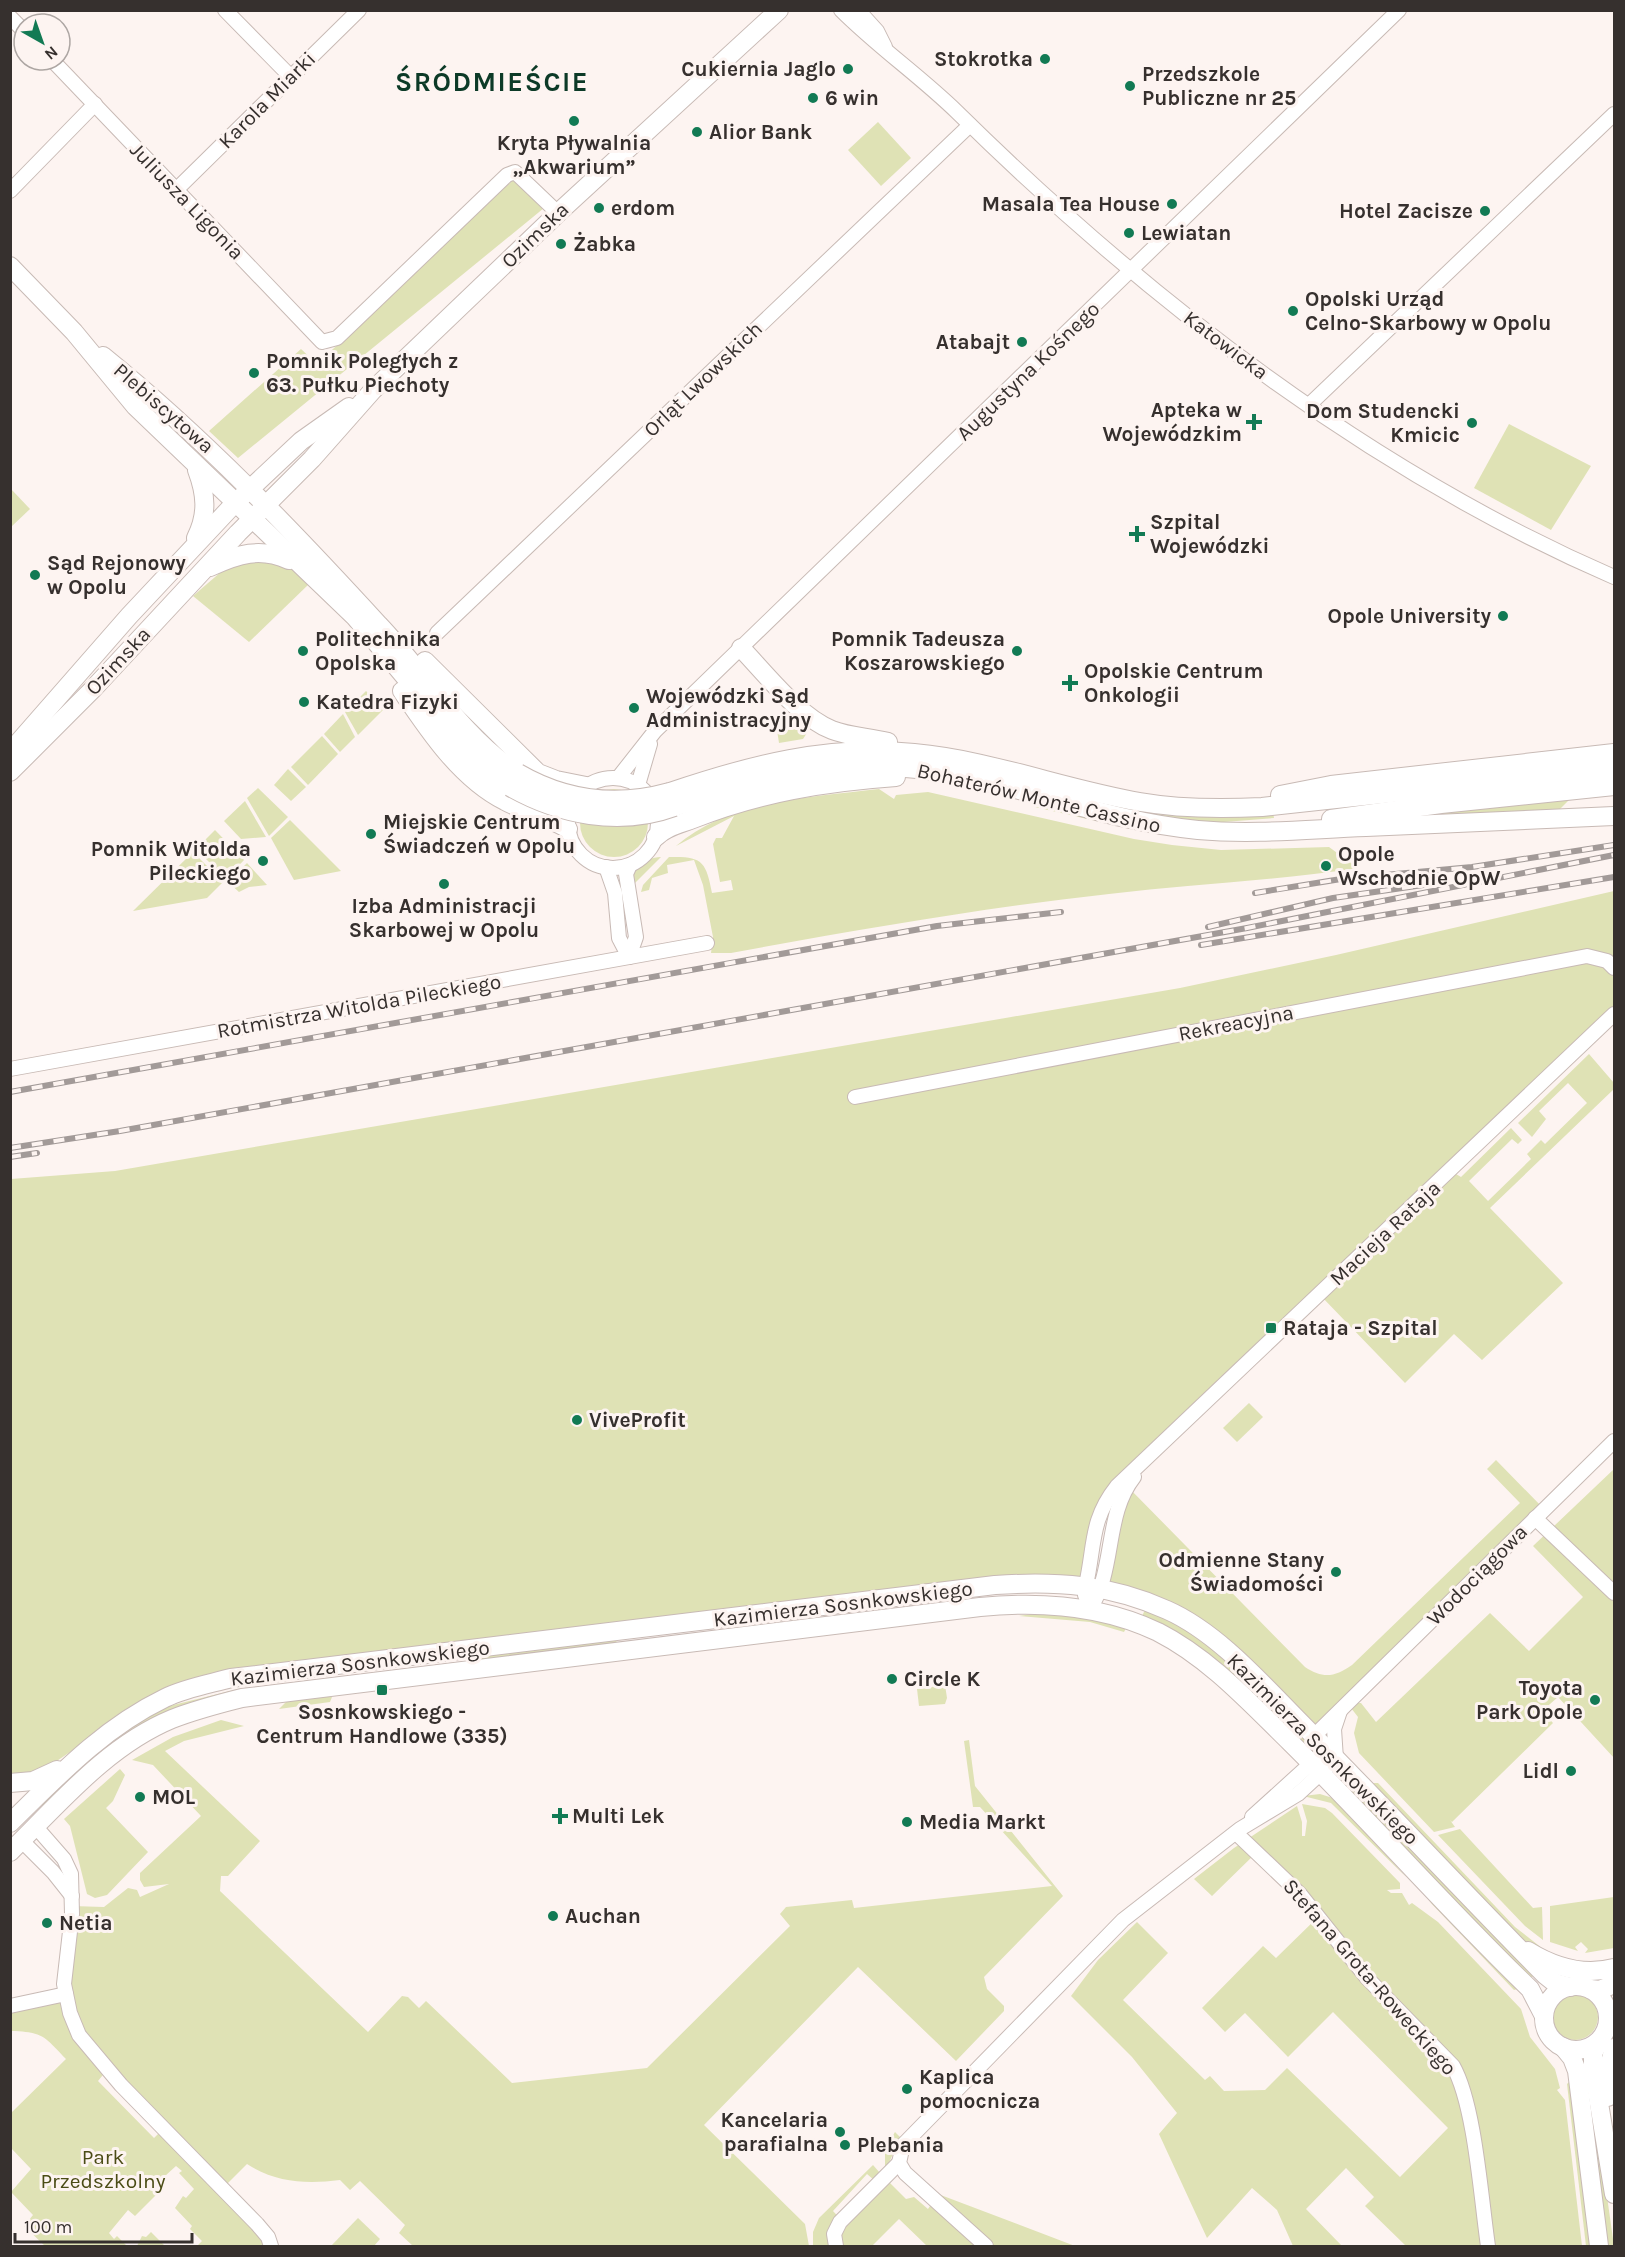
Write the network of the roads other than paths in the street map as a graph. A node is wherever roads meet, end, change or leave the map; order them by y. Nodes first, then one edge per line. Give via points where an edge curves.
1 (225, 10) edge
2 (359, 10) edge
3 (779, 10) edge
4 (841, 10) edge
5 (858, 10) edge
6 (1399, 10) edge
7 (885, 47) junction
8 (64, 72) edge
9 (290, 76) junction
10 (95, 104) junction
11 (1614, 114) edge
12 (970, 125) junction
13 (176, 190) junction
14 (10, 191) edge
15 (558, 213) junction
16 (10, 266) edge
17 (1131, 272) junction
18 (74, 332) junction
19 (373, 390) junction
20 (1309, 405) junction
21 (195, 465) junction
22 (250, 489) junction
23 (234, 504) junction
24 (266, 505) junction
25 (251, 520) junction
26 (190, 550) junction
27 (299, 564) junction
28 (201, 572) junction
29 (1614, 577) edge
30 (375, 629) junction
31 (437, 633) dead end
32 (741, 648) junction
33 (655, 731) junction
34 (10, 752) edge
35 (914, 753) junction
36 (1614, 753) edge
37 (1614, 770) edge
38 (10, 772) edge
39 (942, 772) junction
40 (618, 778) junction
41 (638, 785) junction
42 (586, 786) junction
43 (1614, 786) edge
44 (672, 800) junction
45 (1219, 808) junction
46 (1614, 816) edge
47 (568, 829) junction
48 (1292, 830) junction
49 (656, 837) junction
50 (630, 865) junction
51 (606, 867) junction
52 (707, 943) dead end
53 (629, 957) junction
54 (1614, 968) edge
55 (1614, 1014) edge
56 (10, 1069) edge
57 (855, 1097) dead end
58 (1614, 1442) edge
59 (1535, 1518) junction
60 (1093, 1586) junction
61 (1614, 1593) edge
62 (1090, 1609) junction
63 (1340, 1710) junction
64 (87, 1748) junction
65 (1326, 1748) junction
66 (1316, 1769) junction
67 (10, 1783) edge
68 (14, 1813) edge
69 (36, 1827) junction
70 (1238, 1831) junction
71 (14, 1841) edge
72 (72, 1896) junction
73 (1502, 1930) junction
74 (1614, 1968) edge
75 (1614, 1983) edge
76 (1570, 1987) junction
77 (1590, 1989) junction
78 (66, 1994) junction
79 (10, 2006) edge
80 (1611, 2010) edge
81 (1544, 2016) junction
82 (1608, 2043) edge
83 (1563, 2048) junction
84 (899, 2163) junction
85 (1614, 2194) edge
86 (271, 2247) edge
87 (836, 2247) edge
88 (986, 2247) edge
89 (1488, 2247) edge
90 (1599, 2247) edge

1 - 9 street
2 - 9 street, Karola Miarki
3 - 15 main road, Ozimska
4 - 7 street, Katowicka via 867,36
5 - 7 street, Katowicka
6 - 17 street, Augustyna Kośnego
7 - 12 street, Katowicka
8 - 10 street, Juliusza Ligonia
9 - 13 street, Karola Miarki via 286,85
10 - 13 street, Juliusza Ligonia
10 - 14 street
11 - 20 street
12 - 17 street, Katowicka
12 - 31 street, Orląt Lwowskich
13 - 15 street, Juliusza Ligonia via 322,342 337,338 507,175 516,172
15 - 19 main road, Ozimska
16 - 18 main road, Plebiscytowa
17 - 20 street, Katowicka
17 - 32 street, Augustyna Kośnego
18 - 21 main road, Plebiscytowa via 135,406
18 - 22 main road, Plebiscytowa via 193,432
19 - 22 main road, Ozimska via 301,441
19 - 24 main road, Ozimska
20 - 29 street, Katowicka via 1514,530
21 - 23 main road, Plebiscytowa
21 - 26 main road via 205,494 205,507 201,528
22 - 23 main road, Ozimska
22 - 24 main road, Bohaterów Monte Cassino
23 - 25 main road, Bohaterów Monte Cassino
23 - 26 main road, Ozimska
24 - 25 main road, Ozimska
24 - 30 main road, Bohaterów Monte Cassino
25 - 27 main road, Bohaterów Monte Cassino
25 - 28 main road, Ozimska
26 - 34 main road, Ozimska
27 - 28 main road via 276,554 254,552
27 - 30 main road, Bohaterów Monte Cassino
28 - 38 main road, Ozimska
30 - 42 main road via 426,663 529,765 556,780
30 - 44 main road, Bohaterów Monte Cassino, bridge via 514,780 599,800
30 - 47 main road via 389,670 424,724 453,758 502,800
32 - 33 street, Augustyna Kośnego
32 - 35 main road via 803,711 820,723
33 - 40 street, Augustyna Kośnego
33 - 41 street, Augustyna Kośnego
35 - 44 main road, Bohaterów Monte Cassino via 849,751 807,755 751,766
35 - 45 main road, Bohaterów Monte Cassino via 963,760 1138,802
36 - 45 main road via 1331,784
37 - 45 main road via 1262,807
39 - 44 main road, Bohaterów Monte Cassino via 868,766 817,770
39 - 48 main road, Bohaterów Monte Cassino via 1167,826 1218,831
39 - 49 main road via 807,787 756,797 667,829
40 - 41 street
40 - 42 street
41 - 49 street via 656,808
42 - 47 street via 574,800
43 - 48 main road via 1367,813
46 - 48 main road
47 - 51 street via 577,850
49 - 50 street via 646,854
50 - 51 street
50 - 53 street via 626,874 636,937
51 - 53 street via 615,893 619,938
52 - 53 street, Rotmistrza Witolda Pileckiego
53 - 56 street, Rotmistrza Witolda Pileckiego
54 - 57 street, Rekreacyjna via 1607,961 1587,956
55 - 60 street, Macieja Rataja via 1117,1486 1101,1508
58 - 59 street, Wodociągowa
59 - 61 street
59 - 63 street, Wodociągowa
60 - 62 street, Macieja Rataja via 1085,1595
60 - 64 main road, Kazimierza Sosnkowskiego via 1062,1582 994,1585 266,1672 231,1678 166,1698
60 - 65 main road, Kazimierza Sosnkowskiego via 1168,1610 1196,1627 1265,1686
62 - 66 main road, Kazimierza Sosnkowskiego via 1143,1626 1187,1649 1238,1692
62 - 69 main road, Kazimierza Sosnkowskiego via 1054,1604 980,1607 242,1698 171,1719 124,1745
63 - 65 street, Wodociągowa
63 - 65 street
64 - 67 main road via 40,1778
64 - 68 main road, Kazimierza Sosnkowskiego
65 - 66 street
65 - 73 main road, Kazimierza Sosnkowskiego
66 - 70 street
66 - 81 main road, Kazimierza Sosnkowskiego via 1530,1989
68 - 69 main road
69 - 71 main road, Kazimierza Sosnkowskiego
69 - 72 street via 69,1868
70 - 84 street via 1123,1920 908,2139 900,2151
70 - 89 street, Stefana Grota-Roweckiego via 1300,1894 1367,1978 1453,2066 1467,2106
71 - 72 street via 53,1872
72 - 78 street via 64,1977
73 - 74 main road via 1529,1952 1561,1967 1595,1972
73 - 76 main road, Kazimierza Sosnkowskiego via 1550,1980
75 - 77 main road via 1600,1990
76 - 77 main road
76 - 81 main road via 1550,2000
77 - 80 main road
78 - 79 street
78 - 86 street via 75,2026 87,2048 257,2224
80 - 82 main road
81 - 83 main road via 1550,2036
82 - 83 main road via 1584,2049
82 - 85 main road via 1609,2150
83 - 90 main road via 1577,2071
84 - 87 street via 840,2222 834,2234
84 - 88 street via 911,2180

